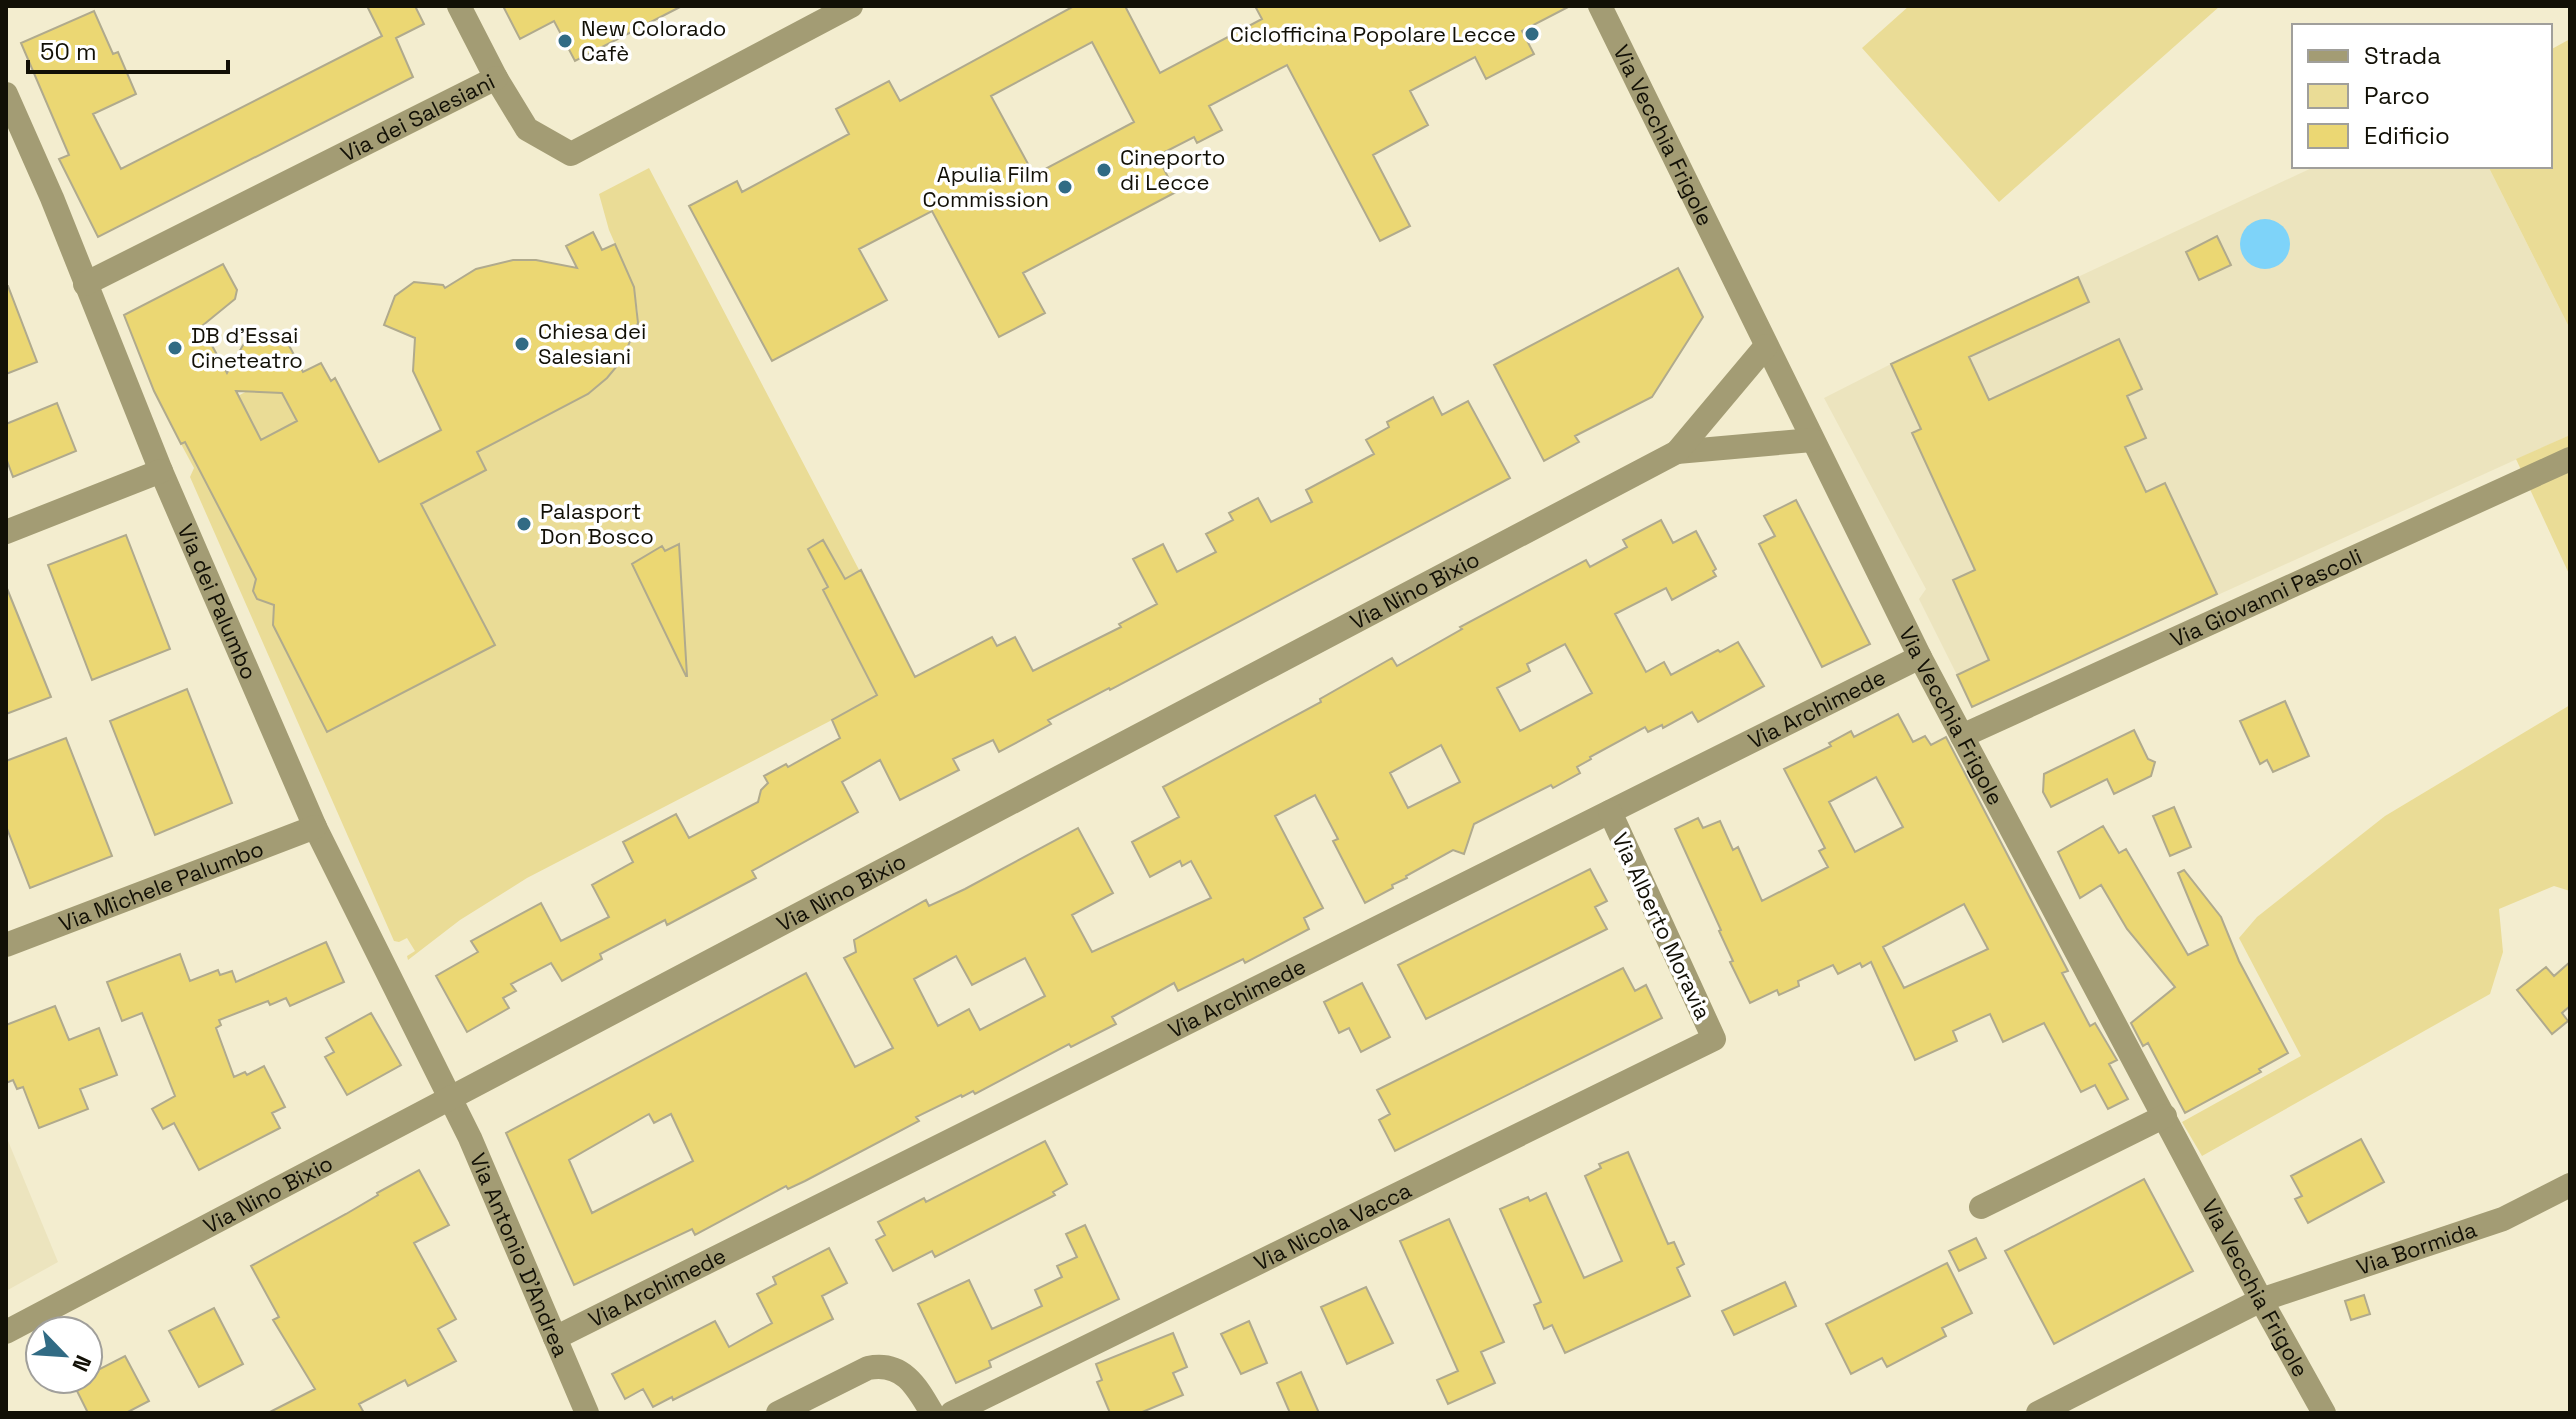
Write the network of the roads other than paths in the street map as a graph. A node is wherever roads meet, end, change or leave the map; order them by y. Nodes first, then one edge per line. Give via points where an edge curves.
1 (459, 6) edge
2 (851, 6) edge
3 (1600, 6) edge
4 (496, 78) junction
5 (6, 94) edge
6 (85, 284) junction
7 (1766, 346) junction
8 (1812, 440) junction
9 (1677, 452) junction
10 (2570, 459) edge
11 (161, 471) junction
12 (6, 532) edge
13 (1920, 657) junction
14 (1962, 736) junction
15 (1610, 812) junction
16 (315, 827) junction
17 (6, 945) edge
18 (1714, 1039) joint
19 (450, 1098) junction
20 (2165, 1116) junction
21 (2570, 1185) edge
22 (1981, 1207) dead end
23 (2261, 1300) junction
24 (6, 1332) edge
25 (555, 1338) junction
26 (587, 1413) edge
27 (778, 1413) edge
28 (932, 1413) edge
29 (952, 1413) edge
30 (2038, 1413) edge
31 (2324, 1413) edge

1 - 4 street
2 - 4 street, Via dei Salesiani via 571,154 527,129
3 - 7 street, Via Vecchia Frigole
4 - 6 street, Via dei Salesiani
5 - 6 street, Via dei Palumbo
6 - 11 street, Via dei Palumbo
7 - 8 street, Via Vecchia Frigole
7 - 9 street, Via Nino Bixio
8 - 9 street, Via Nino Bixio
8 - 13 street, Via Vecchia Frigole
9 - 19 street, Via Nino Bixio
10 - 14 street, Via Giovanni Pascoli
11 - 12 street
11 - 16 street, Via dei Palumbo
13 - 14 street, Via Vecchia Frigole
13 - 15 street, Via Archimede
14 - 20 street, Via Vecchia Frigole
15 - 18 street, Via Alberto Moravia
15 - 25 street, Via Archimede
16 - 17 street, Via Michele Palumbo
16 - 19 street, Via dei Palumbo
18 - 29 street, Via Nicola Vacca
19 - 24 street, Via Nino Bixio
19 - 25 street, Via Antonio D'Andrea
20 - 22 street
20 - 23 street, Via Vecchia Frigole
21 - 23 street, Via Bormida via 2503,1219
23 - 30 street, Via Bormida
23 - 31 street, Via Vecchia Frigole
25 - 26 street, Via Antonio D'Andrea
27 - 28 street via 883,1365 904,1375

